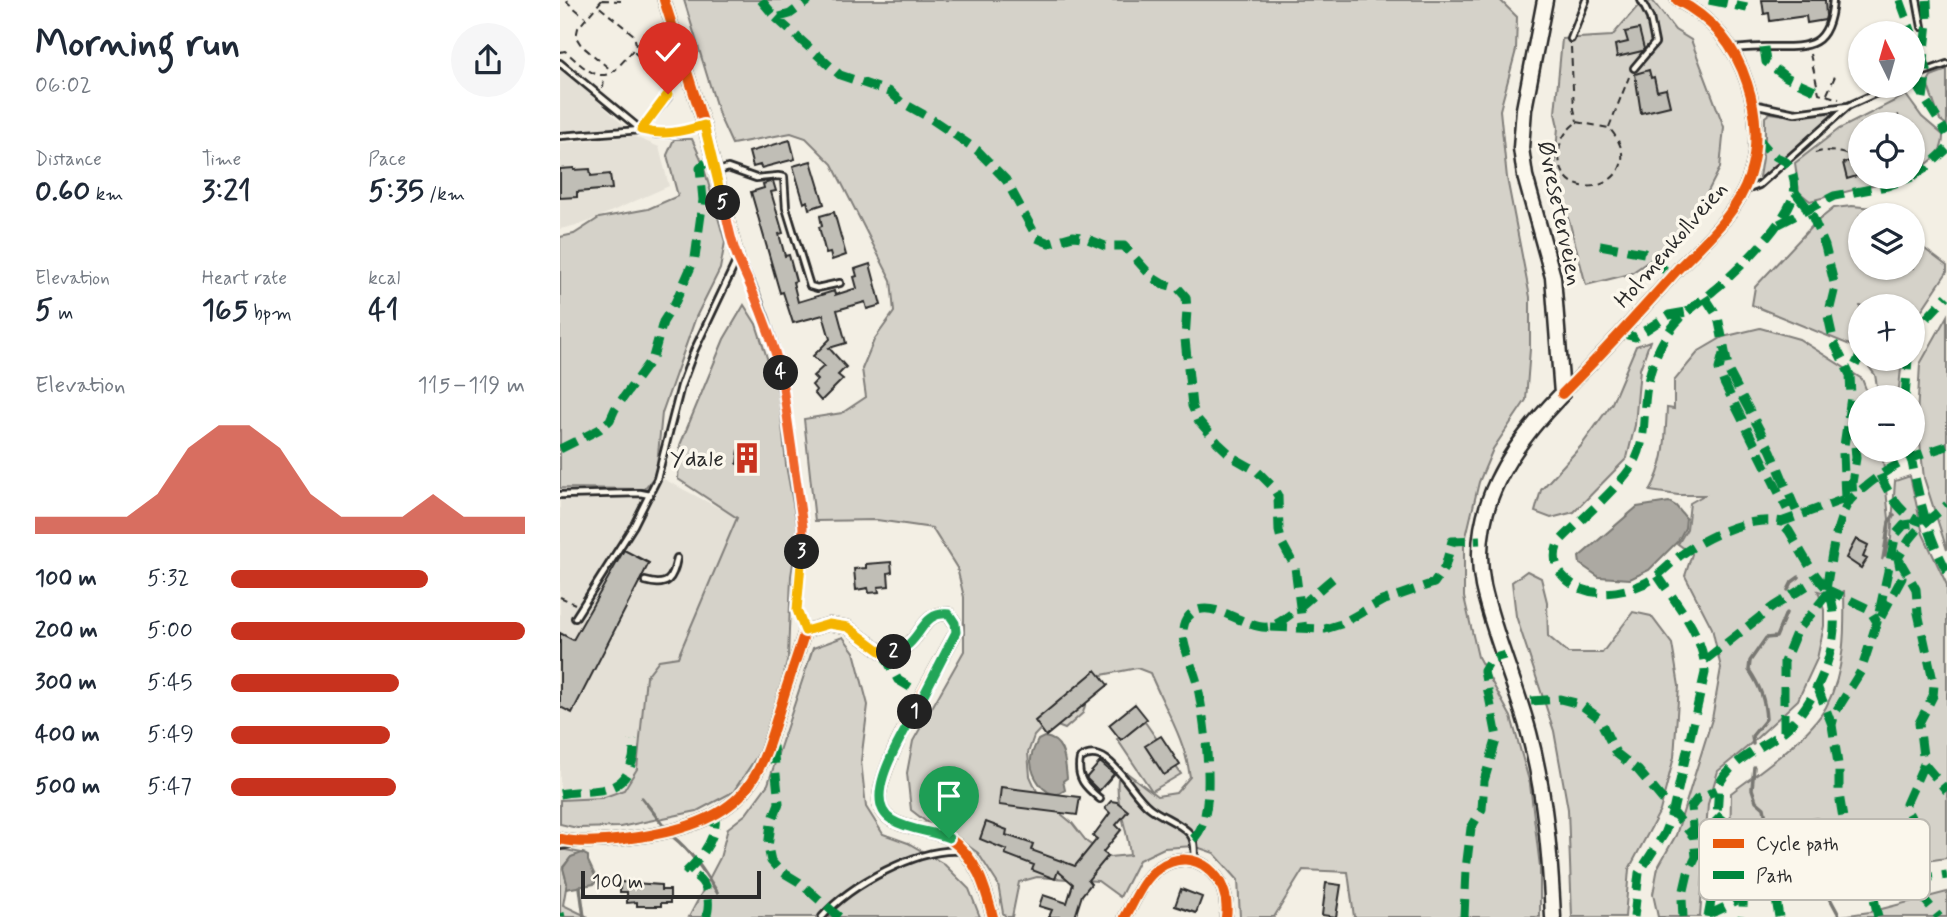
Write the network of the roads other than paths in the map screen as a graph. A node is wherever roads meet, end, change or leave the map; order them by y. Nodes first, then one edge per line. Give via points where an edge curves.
1 (664, 0) edge
2 (1545, 0) edge
3 (1586, 0) edge
4 (1641, 0) edge
5 (1677, 0) edge
6 (1833, 0) edge
7 (1917, 0) edge
8 (1921, 21) edge
9 (1571, 39) road end
10 (1732, 49) junction
11 (560, 63) edge
12 (1947, 64) edge
13 (1634, 68) road end
14 (1925, 72) edge
15 (665, 86) dead end
16 (1866, 98) edge
17 (1753, 104) junction
18 (1848, 106) junction
19 (704, 125) junction
20 (641, 130) junction
21 (560, 136) edge
22 (715, 173) junction
23 (1744, 190) junction
24 (738, 260) junction
25 (840, 283) dead end
26 (1562, 394) junction
27 (560, 495) edge
28 (650, 495) junction
29 (677, 558) dead end
30 (645, 581) dead end
31 (575, 618) dead end
32 (805, 631) junction
33 (1100, 799) dead end
34 (560, 839) edge
35 (574, 842) junction
36 (560, 846) edge
37 (965, 852) junction
38 (1195, 861) junction
39 (822, 917) edge
40 (993, 917) edge
41 (1125, 917) edge
42 (1226, 917) edge
43 (1553, 917) edge

1 - 19 street
2 - 26 main road, Øvreseterveien via 1521,149 1553,277
3 - 9 lane
4 - 13 lane via 1655,43
5 - 10 street, Holmenkollveien via 1712,23
6 - 10 lane via 1832,18 1819,39 1808,46
7 - 8 lane
10 - 17 street, Holmenkollveien
11 - 20 lane
12 - 14 lane
15 - 20 lane via 668,97
16 - 18 lane, Holmenkollveien
17 - 18 lane via 1795,113
17 - 23 street, Holmenkollveien via 1755,147
18 - 23 lane, Holmenkollveien via 1759,185
19 - 20 lane via 673,134
19 - 22 street
20 - 21 lane
22 - 24 street
22 - 25 lane via 728,168 755,178 784,177 786,208 810,286
23 - 26 street, Holmenkollveien via 1729,214
24 - 28 lane via 681,386
24 - 32 lane via 767,325 785,387 803,527 797,610
26 - 43 main road, Holmenkollveien via 1522,438 1498,477 1482,522 1480,554 1487,602 1535,757
27 - 28 lane
28 - 31 lane
29 - 30 lane via 674,575 666,582
32 - 35 street via 761,762 735,801 675,832
32 - 37 street via 829,624 848,627 883,653 909,644 939,613 949,614 956,632 890,759 879,803 891,820 949,838
33 - 38 lane via 1083,785 1078,770 1087,754 1096,754 1119,771 1147,806 1191,834
34 - 35 street
35 - 36 lane
37 - 39 lane via 946,850 909,859 858,888
37 - 40 street via 977,867
38 - 41 street via 1176,861 1158,868
38 - 42 street via 1210,868 1220,880 1227,898

